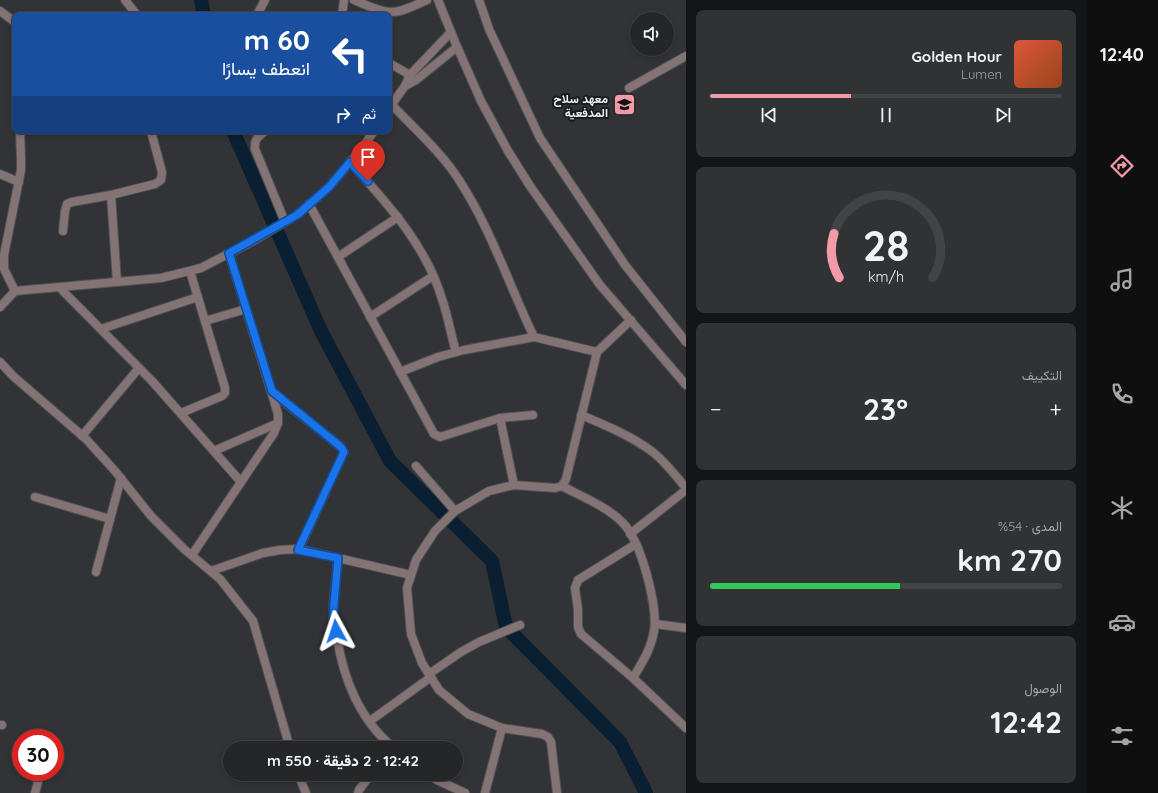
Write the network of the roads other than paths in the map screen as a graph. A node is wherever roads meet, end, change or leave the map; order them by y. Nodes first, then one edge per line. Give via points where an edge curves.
1 (125, 0) edge
2 (264, 0) edge
3 (344, 0) edge
4 (354, 0) edge
5 (427, 0) edge
6 (438, 0) edge
7 (479, 0) edge
8 (0, 11) edge
9 (135, 12) edge
10 (258, 12) edge
11 (342, 12) edge
12 (384, 12) edge
13 (392, 13) edge
14 (12, 20) edge
15 (451, 32) junction
16 (457, 47) junction
17 (686, 56) edge
18 (392, 65) edge
19 (410, 75) junction
20 (405, 86) junction
21 (629, 88) dead end
22 (392, 104) edge
23 (392, 109) edge
24 (20, 134) edge
25 (152, 134) edge
26 (262, 134) edge
27 (372, 134) edge
28 (350, 162) junction
29 (0, 174) edge
30 (19, 182) junction
31 (111, 195) junction
32 (309, 204) junction
33 (398, 217) junction
34 (285, 222) junction
35 (63, 231) dead end
36 (2, 253) edge
37 (229, 253) junction
38 (338, 257) junction
39 (190, 271) junction
40 (433, 276) junction
41 (117, 282) junction
42 (59, 287) junction
43 (15, 291) junction
44 (198, 297) junction
45 (0, 307) edge
46 (246, 309) junction
47 (370, 317) junction
48 (631, 320) junction
49 (205, 321) junction
50 (101, 329) junction
51 (534, 337) junction
52 (686, 342) edge
53 (456, 352) junction
54 (597, 352) junction
55 (0, 362) edge
56 (140, 368) junction
57 (400, 372) junction
58 (0, 373) edge
59 (13, 376) junction
60 (686, 385) edge
61 (272, 391) junction
62 (181, 414) junction
63 (533, 414) dead end
64 (581, 415) junction
65 (500, 418) junction
66 (278, 423) junction
67 (82, 436) junction
68 (214, 451) junction
69 (416, 466) dead end
70 (121, 478) junction
71 (241, 482) junction
72 (514, 485) junction
73 (562, 486) junction
74 (686, 489) edge
75 (35, 497) dead end
76 (453, 514) junction
77 (110, 519) junction
78 (630, 534) junction
79 (636, 544) junction
80 (298, 550) junction
81 (192, 555) junction
82 (338, 558) junction
83 (211, 571) junction
84 (96, 572) dead end
85 (411, 575) junction
86 (655, 624) junction
87 (520, 625) dead end
88 (686, 628) edge
89 (430, 675) junction
90 (633, 678) junction
91 (370, 721) junction
92 (502, 728) junction
93 (686, 728) edge
94 (288, 741) edge
95 (386, 741) edge
96 (301, 781) edge
97 (365, 781) edge
98 (438, 781) edge
99 (38, 782) dead end
100 (35, 793) edge
101 (306, 793) edge
102 (358, 793) edge
103 (465, 793) edge
104 (485, 793) edge
105 (558, 793) edge

1 - 9 street
2 - 10 street
3 - 11 street
4 - 12 street
5 - 13 street
6 - 15 street
7 - 52 street via 489,29 540,138 625,265
8 - 14 street
15 - 16 street
15 - 19 street
16 - 20 street
16 - 48 street via 481,101 530,186 600,285
17 - 21 street
18 - 19 street
19 - 20 street
20 - 22 street
23 - 51 street via 439,155 459,179 493,241
24 - 30 street via 22,159
25 - 31 street via 162,172 161,180
26 - 34 street via 255,143 256,149
27 - 28 street
28 - 32 street via 329,187
28 - 33 street
29 - 30 street
30 - 36 street
31 - 35 street via 66,204
31 - 41 street
32 - 34 street
32 - 38 street
33 - 38 street
33 - 40 street
34 - 37 street
36 - 43 street via 4,269
37 - 39 street
37 - 46 street
38 - 47 street
39 - 41 street via 161,278
39 - 44 street
40 - 47 street
40 - 53 street via 442,298
41 - 42 street
42 - 43 street
42 - 50 street
43 - 45 street
44 - 49 street
44 - 50 street
46 - 49 street
46 - 61 street
47 - 57 street
48 - 54 street
48 - 60 street
49 - 62 street via 225,393
50 - 56 street
51 - 53 street
51 - 54 street
53 - 57 street
54 - 64 street
55 - 59 street
56 - 62 street
56 - 67 street
57 - 65 street via 434,434 440,437
58 - 59 street
59 - 67 street
61 - 66 street
61 - 80 street via 344,452
62 - 68 street
63 - 65 street
64 - 73 street via 566,479
64 - 74 street via 635,440 651,451
65 - 72 street
66 - 68 street
66 - 71 street
67 - 70 street
68 - 71 street
69 - 76 street
70 - 77 street
70 - 81 street via 151,516
71 - 81 street
72 - 73 street via 555,488
72 - 76 street via 489,491
73 - 78 street via 604,509 623,523
74 - 78 street
75 - 77 street
76 - 85 street via 435,531 416,560
77 - 84 street
78 - 79 street
79 - 86 street via 651,591
79 - 90 street via 578,580 575,588 579,631
80 - 82 street
80 - 83 street via 263,553
81 - 83 street
82 - 85 street
82 - 91 street via 333,616 338,646 344,672 356,700
83 - 94 street via 253,621
85 - 89 street via 407,588 411,634 422,663
86 - 88 street
86 - 90 street via 649,650
87 - 89 street via 479,642
89 - 91 street
89 - 92 street via 440,690 468,714
90 - 93 street
91 - 95 street
92 - 104 street
92 - 105 street via 548,737 551,742
96 - 101 street
97 - 102 street
98 - 103 street
99 - 100 street

